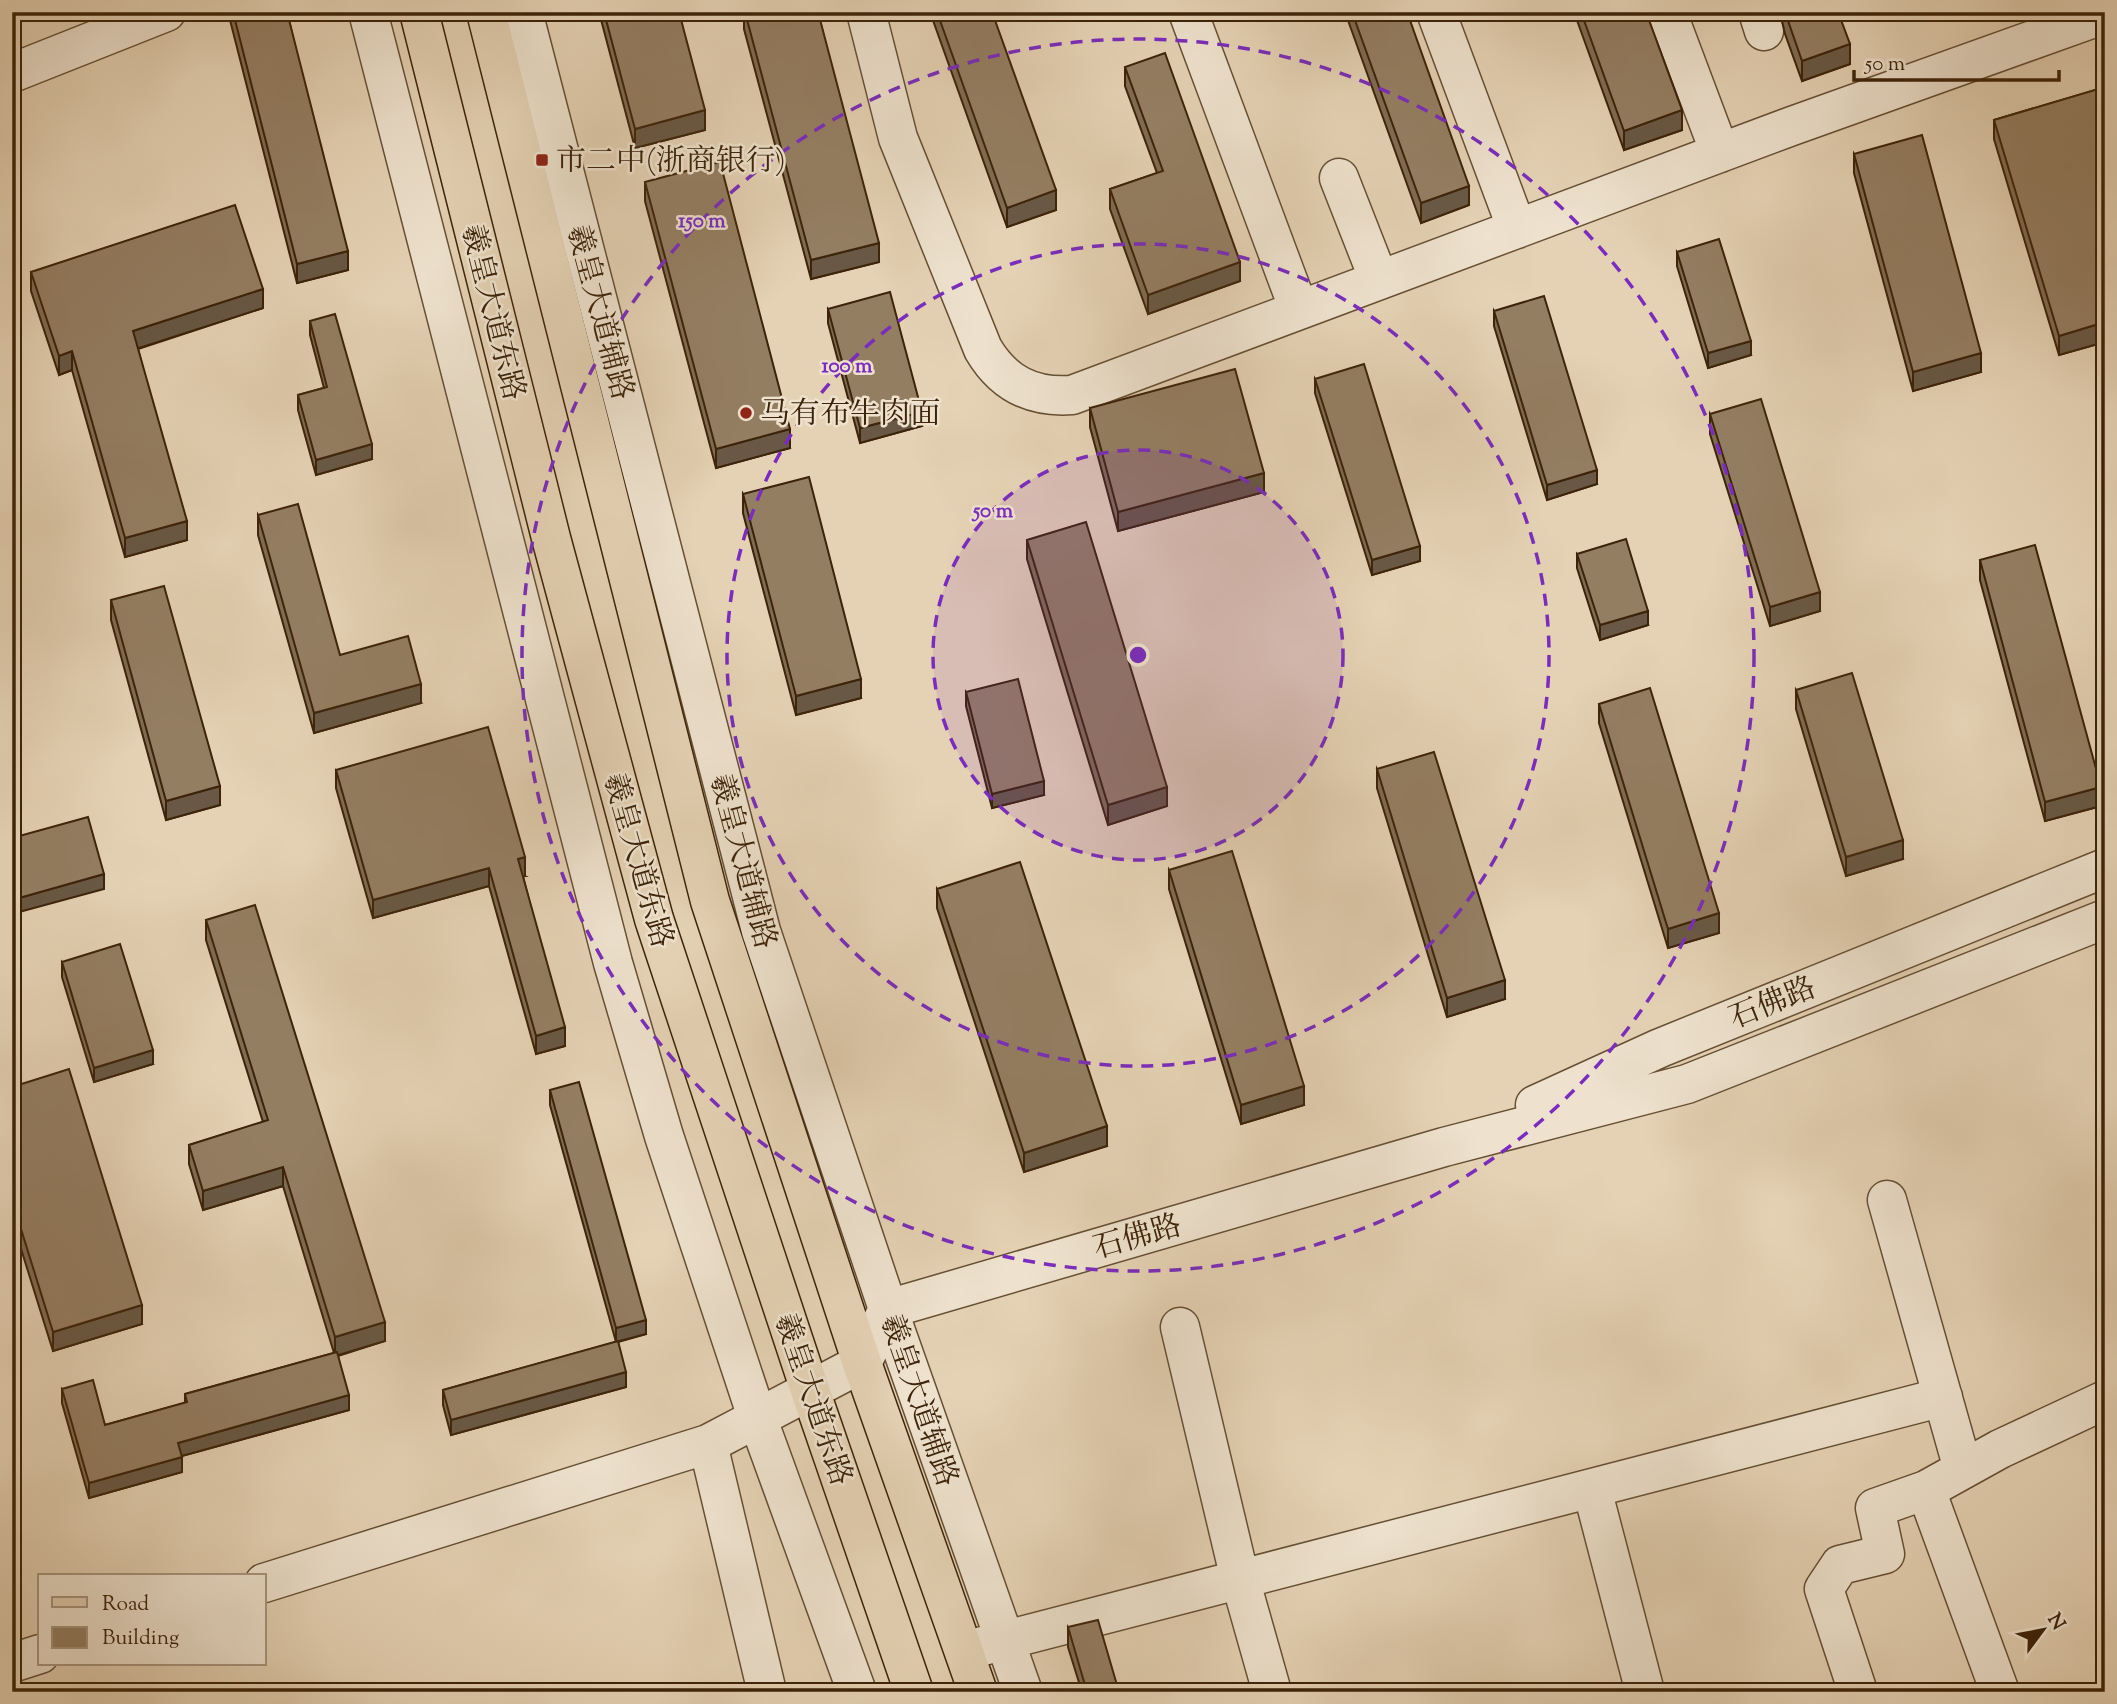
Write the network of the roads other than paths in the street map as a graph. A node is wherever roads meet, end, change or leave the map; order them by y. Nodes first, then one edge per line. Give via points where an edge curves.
1 (166, 12) edge
2 (369, 12) edge
3 (419, 12) edge
4 (486, 12) edge
5 (523, 12) edge
6 (866, 12) edge
7 (1188, 12) edge
8 (1436, 12) edge
9 (1667, 12) edge
10 (2105, 14) edge
11 (12, 73) edge
12 (1720, 153) junction
13 (1339, 178) dead end
14 (1517, 229) junction
15 (1379, 280) junction
16 (1299, 310) junction
17 (2105, 868) edge
18 (2105, 919) edge
19 (1444, 1147) junction
20 (1887, 1200) dead end
21 (888, 1309) junction
22 (1180, 1327) dead end
23 (862, 1363) junction
24 (810, 1390) junction
25 (1943, 1397) junction
26 (2105, 1400) edge
27 (757, 1417) junction
28 (708, 1444) junction
29 (1963, 1469) junction
30 (1592, 1489) junction
31 (1926, 1490) junction
32 (1240, 1579) junction
33 (266, 1582) edge
34 (1005, 1640) junction
35 (964, 1651) junction
36 (38, 1655) edge
37 (12, 1662) edge
38 (768, 1692) edge
39 (858, 1692) edge
40 (914, 1692) edge
41 (978, 1692) edge
42 (1023, 1692) edge
43 (1272, 1692) edge
44 (1645, 1692) edge
45 (1858, 1692) edge
46 (2000, 1692) edge

1 - 11 street
2 - 27 street via 613,963 664,1136
3 - 24 main road, 羲皇大道东路 via 547,524 654,919
4 - 23 main road, 羲皇大道东路 via 710,901
5 - 21 street, 羲皇大道辅路 via 761,931
6 - 16 street via 898,138 983,349 1013,383 1041,395 1072,395
7 - 16 street
8 - 14 street
9 - 12 street
10 - 12 street
12 - 14 street
13 - 15 street
14 - 15 street
15 - 16 street
17 - 19 street, 石佛路 via 1660,1048
18 - 19 street, 石佛路 via 1687,1084
19 - 21 street, 石佛路
20 - 25 street
21 - 23 street
21 - 34 street, 羲皇大道辅路
22 - 32 street
23 - 24 street
23 - 35 main road, 羲皇大道东路
24 - 27 street
24 - 40 main road, 羲皇大道东路
25 - 29 street
25 - 30 street
26 - 29 street
27 - 28 street
27 - 39 street
28 - 33 street
28 - 38 street
29 - 31 street
30 - 32 street
30 - 44 street
31 - 45 street via 1875,1508 1885,1554 1840,1565 1824,1589
31 - 46 street
32 - 34 street
32 - 43 street
34 - 35 street
34 - 42 street, 羲皇大道辅路
35 - 41 main road, 羲皇大道东路
36 - 37 street

